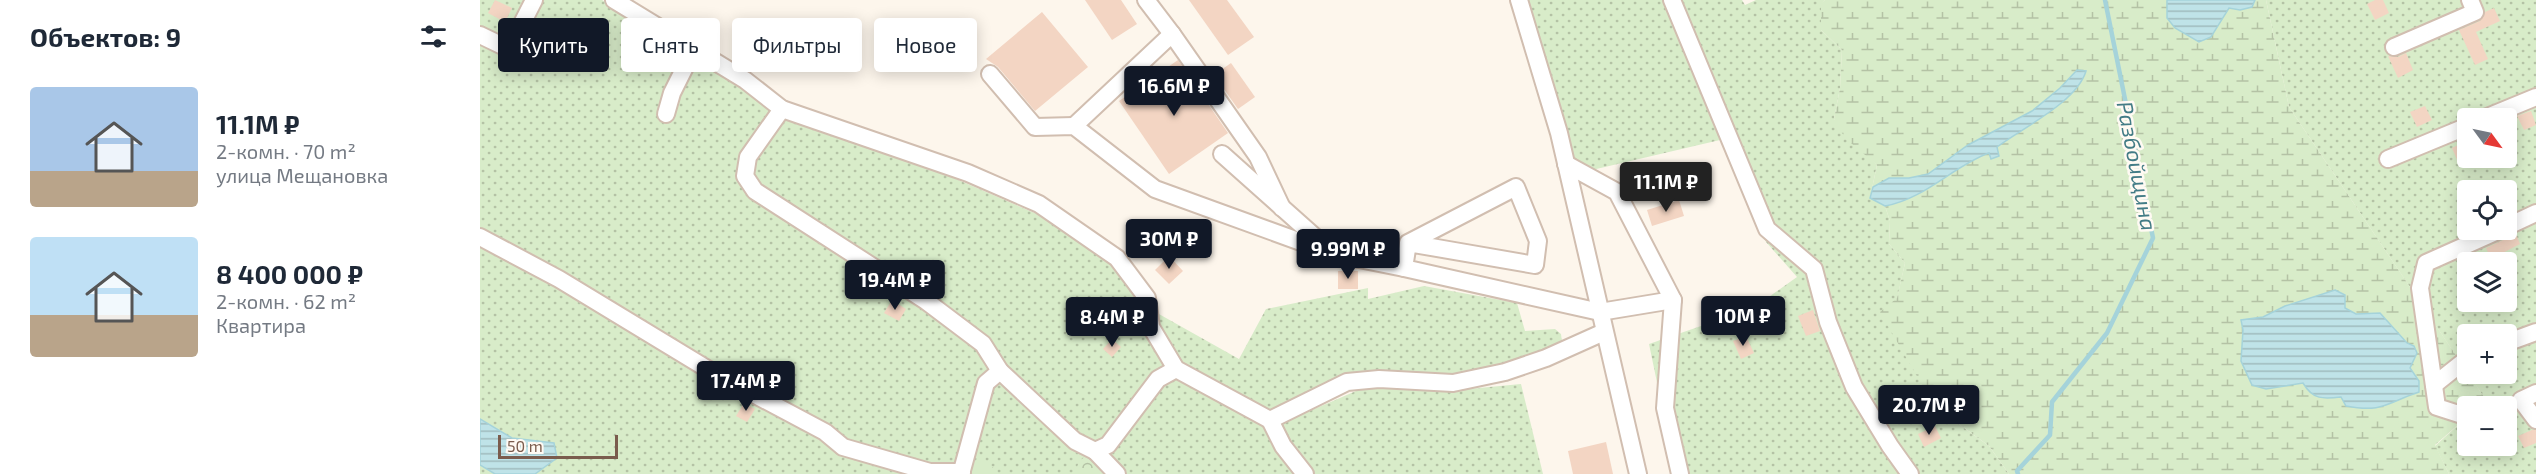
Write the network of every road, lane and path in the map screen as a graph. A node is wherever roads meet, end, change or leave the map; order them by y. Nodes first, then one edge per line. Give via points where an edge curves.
1 (614, 0) edge
2 (1146, 0) edge
3 (1519, 0) edge
4 (1672, 0) edge
5 (2470, 0) edge
6 (532, 1) edge
7 (643, 18) edge
8 (1172, 34) junction
9 (480, 35) edge
10 (2394, 47) dead end
11 (720, 64) edge
12 (682, 72) edge
13 (990, 74) dead end
14 (2536, 97) edge
15 (2509, 108) edge
16 (782, 109) junction
17 (666, 114) dead end
18 (1074, 126) junction
19 (2457, 131) edge
20 (1222, 154) dead end
21 (2388, 159) dead end
22 (1566, 164) junction
23 (1282, 208) junction
24 (2536, 213) edge
25 (2517, 222) edge
26 (480, 237) edge
27 (2478, 240) edge
28 (1408, 243) junction
29 (1334, 254) junction
30 (1404, 268) junction
31 (1673, 300) junction
32 (1600, 312) junction
33 (1604, 332) junction
34 (2536, 332) edge
35 (2517, 339) edge
36 (2457, 367) edge
37 (1176, 369) junction
38 (1000, 370) junction
39 (2434, 385) junction
40 (2536, 393) edge
41 (2457, 413) edge
42 (1270, 420) junction
43 (2536, 420) edge
44 (1095, 451) junction
45 (962, 473) edge
46 (1118, 474) edge
47 (1305, 474) edge
48 (1638, 474) edge
49 (1680, 474) edge
50 (1910, 474) edge

1 - 7 street
2 - 8 street
3 - 22 street
4 - 50 street via 1767,229 1814,269 1828,322 1854,387
5 - 10 street via 2475,12
6 - 9 street via 509,49
8 - 18 street
8 - 23 street via 1258,157
11 - 16 street
12 - 17 street
13 - 18 street via 1035,127
14 - 15 street
16 - 37 street via 968,173 1039,204 1117,258 1148,298 1152,327
16 - 38 street via 748,157 745,176 755,191 926,301 983,344
18 - 29 street via 1155,189
19 - 21 street
20 - 23 street
22 - 31 street via 1617,192
22 - 32 street
23 - 29 street
24 - 25 street
26 - 45 street via 559,279 714,373 825,432 843,447 930,472
27 - 39 street via 2426,263 2420,288
28 - 28 street via 1516,187 1538,241 1535,265
28 - 30 street
29 - 30 street
30 - 32 street
31 - 32 street
31 - 49 street via 1665,408
32 - 33 street
33 - 42 street via 1505,372 1453,383 1379,379 1347,382
33 - 48 street
34 - 35 street
36 - 39 street
37 - 42 street
37 - 44 street via 1158,379 1108,445
38 - 44 street via 1075,441
38 - 45 street via 986,383
39 - 41 street via 2437,407
40 - 43 street via 2521,400
42 - 47 street via 1283,446
44 - 46 street

